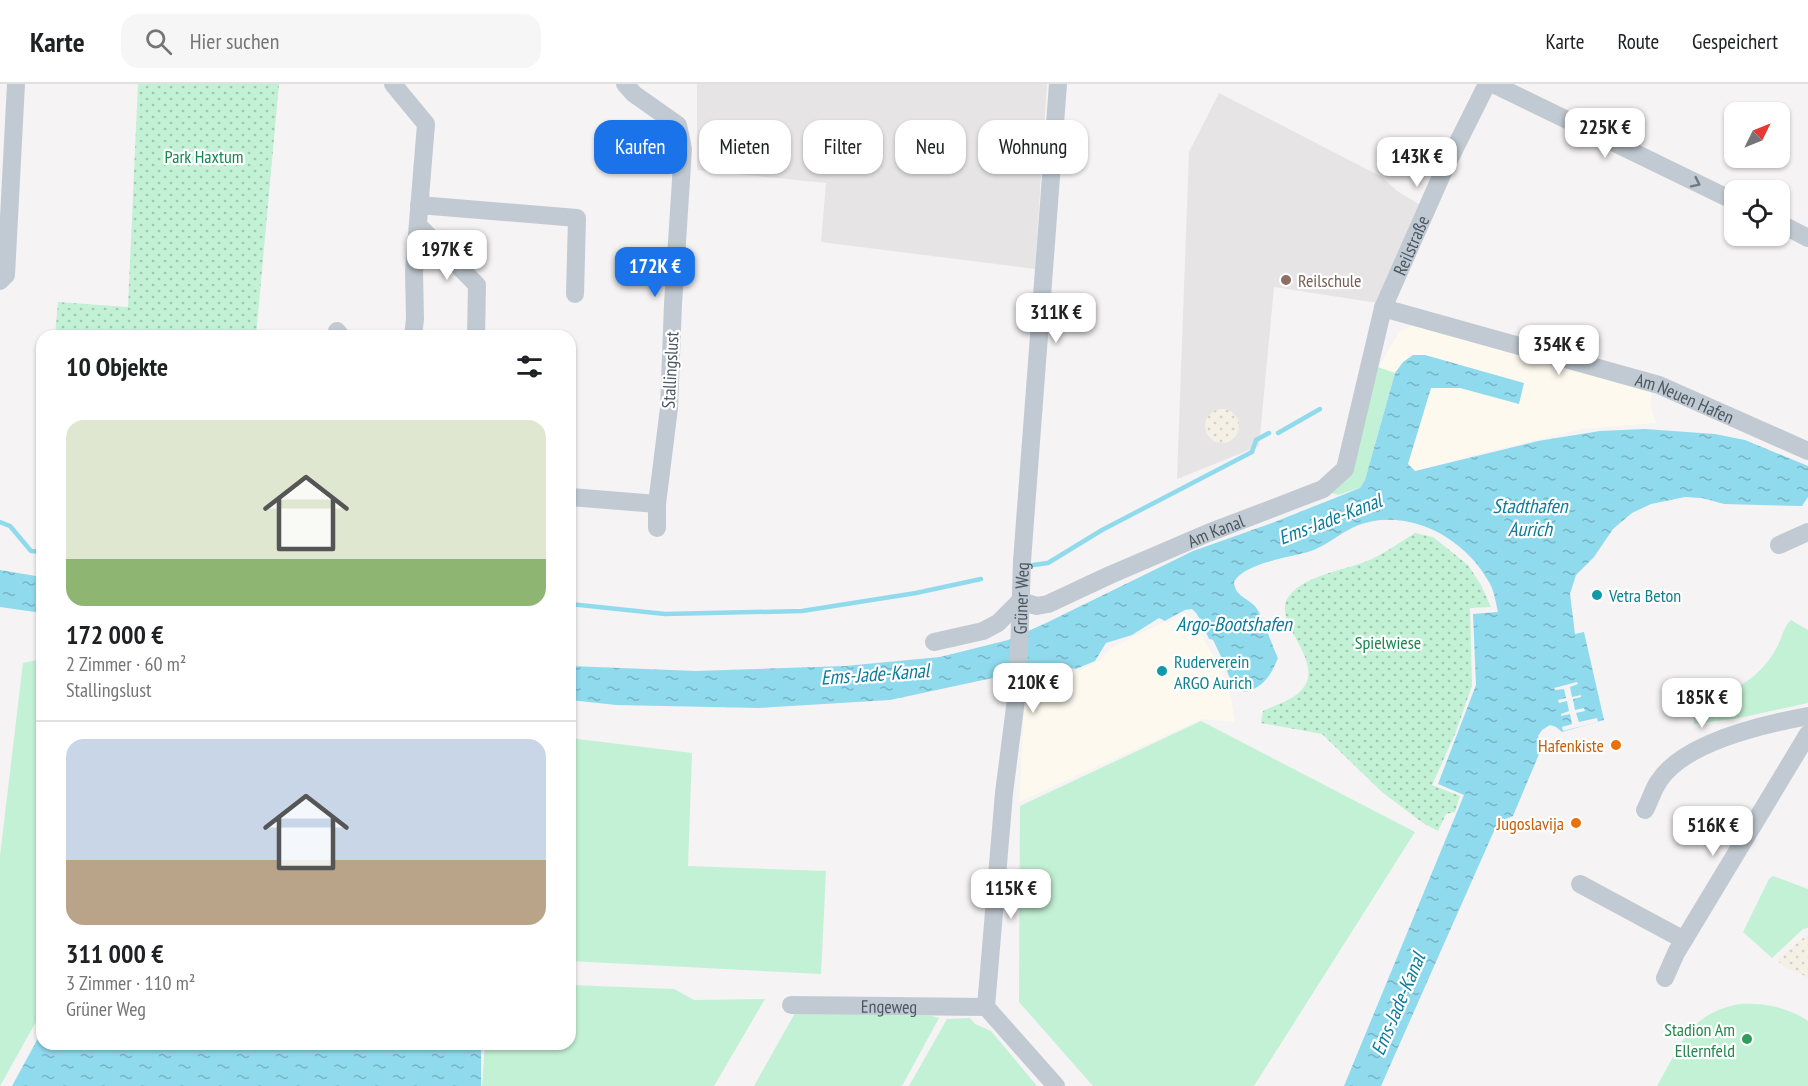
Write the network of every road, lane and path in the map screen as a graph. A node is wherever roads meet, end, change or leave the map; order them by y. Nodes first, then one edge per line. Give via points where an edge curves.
1 (16, 84) edge
2 (393, 84) edge
3 (625, 84) edge
4 (1058, 84) edge
5 (1487, 84) edge
6 (1492, 84) edge
7 (1724, 196) edge
8 (419, 205) junction
9 (418, 225) junction
10 (1790, 229) edge
11 (1808, 238) edge
12 (0, 281) edge
13 (575, 294) dead end
14 (1383, 308) junction
15 (413, 330) edge
16 (476, 330) edge
17 (1808, 451) edge
18 (576, 497) edge
19 (657, 504) junction
20 (657, 528) dead end
21 (1808, 532) edge
22 (1779, 545) dead end
23 (1020, 602) junction
24 (934, 642) dead end
25 (1808, 716) edge
26 (1808, 734) edge
27 (1646, 810) dead end
28 (1580, 884) dead end
29 (1684, 940) junction
30 (1665, 978) dead end
31 (791, 1005) dead end
32 (986, 1007) junction
33 (1056, 1086) edge

1 - 12 street via 6,275
2 - 8 street via 426,124
3 - 19 street, Stallingslust via 678,125 683,149 669,408
4 - 23 street, Grüner Weg
5 - 14 street, Reilstraße
6 -> 7 street
8 - 9 street
8 - 13 street via 577,218
9 - 15 street
9 - 16 street via 477,285
10 - 11 street
14 - 17 street, Am Neuen Hafen via 1659,385
14 - 23 street, Am Kanal via 1345,469 1336,479 1323,489 1208,533 1048,604
18 - 19 street
19 - 20 street, Stallingslust
21 - 22 street
23 - 24 street via 983,631
23 - 32 street, Grüner Weg via 1018,684 1004,793
25 - 27 street via 1760,725 1688,756 1658,781
26 - 29 street
28 - 29 street
29 - 30 street
31 - 32 street, Engeweg
32 - 33 street

